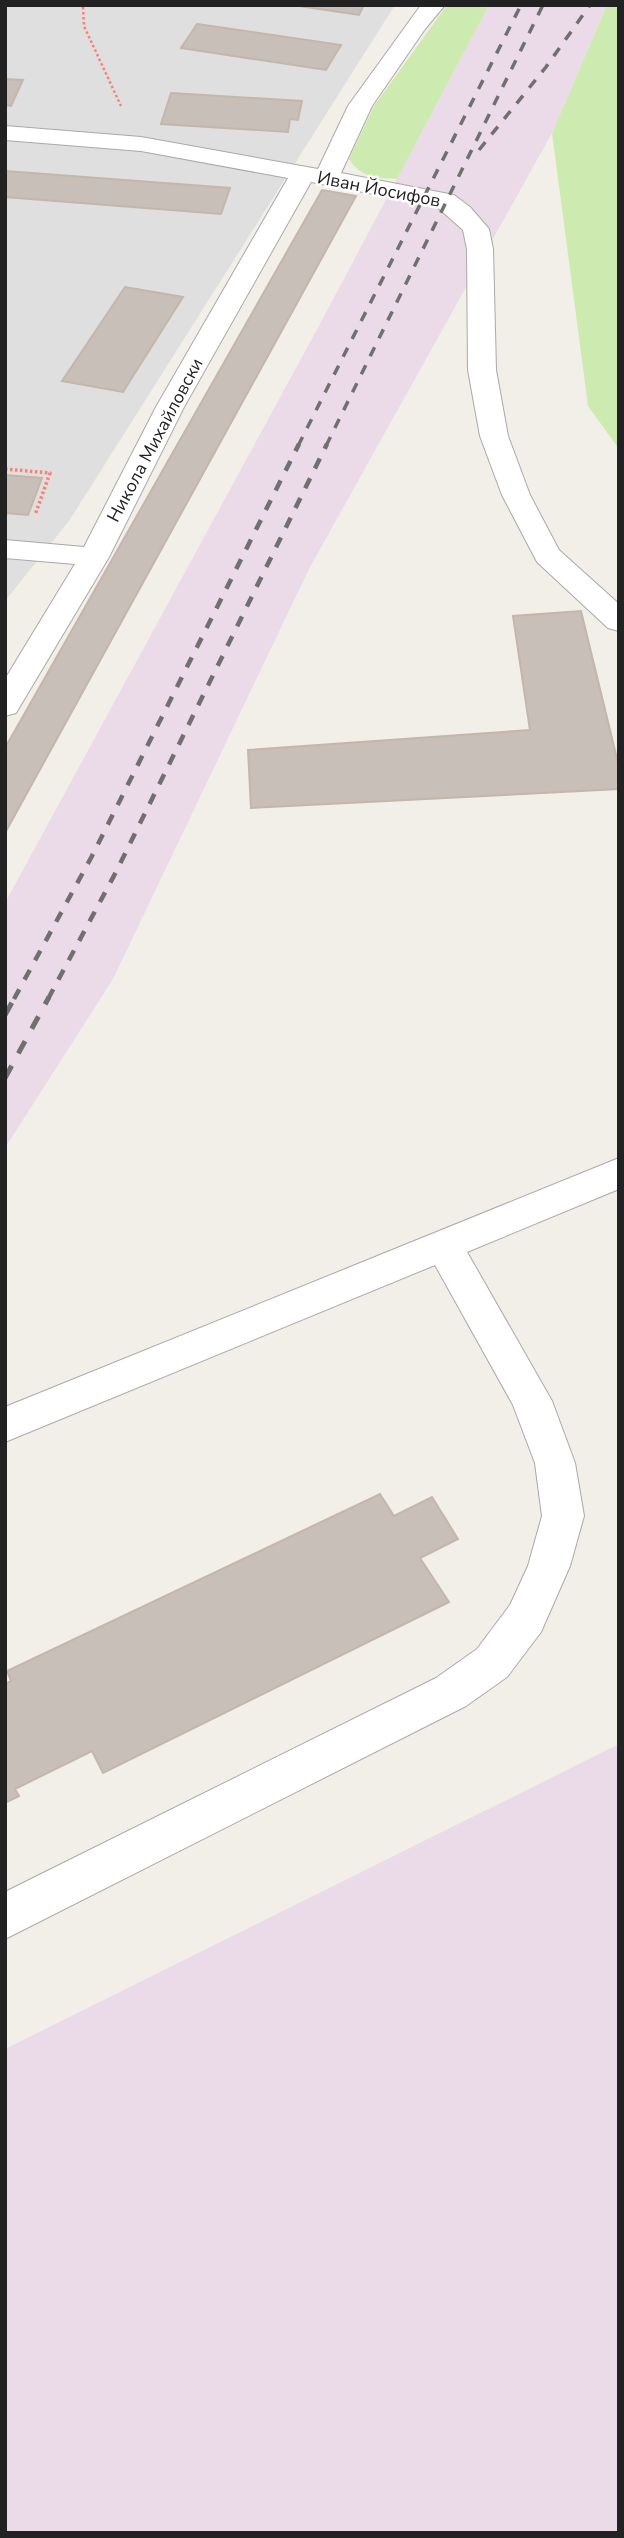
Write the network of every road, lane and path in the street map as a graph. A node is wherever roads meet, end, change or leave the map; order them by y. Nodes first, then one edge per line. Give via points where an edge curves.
1 (434, 5) edge
2 (83, 7) edge
3 (5, 133) edge
4 (141, 144) junction
5 (314, 176) junction
6 (5, 469) edge
7 (11, 549) edge
8 (94, 557) junction
9 (619, 621) edge
10 (20, 661) edge
11 (5, 706) edge
12 (619, 1173) edge
13 (443, 1244) junction
14 (5, 1425) edge
15 (5, 1916) edge

1 - 5 street, Никола Михайловски
2 - 4 path via 84,26 106,80
3 - 4 street, Иван Йосифов
4 - 5 street, Иван Йосифов
5 - 8 street, Никола Михайловски via 170,407
5 - 9 street, Иван Йосифов via 445,200 476,229 482,370 494,436 516,495 547,555
6 - 7 path via 50,474 33,521
7 - 8 street
8 - 10 street, Никола Михайловски
10 - 11 street, Никола Михайловски
12 - 13 street
13 - 14 street
13 - 15 street via 531,1401 555,1463 563,1516 549,1566 526,1618 492,1663 451,1692

